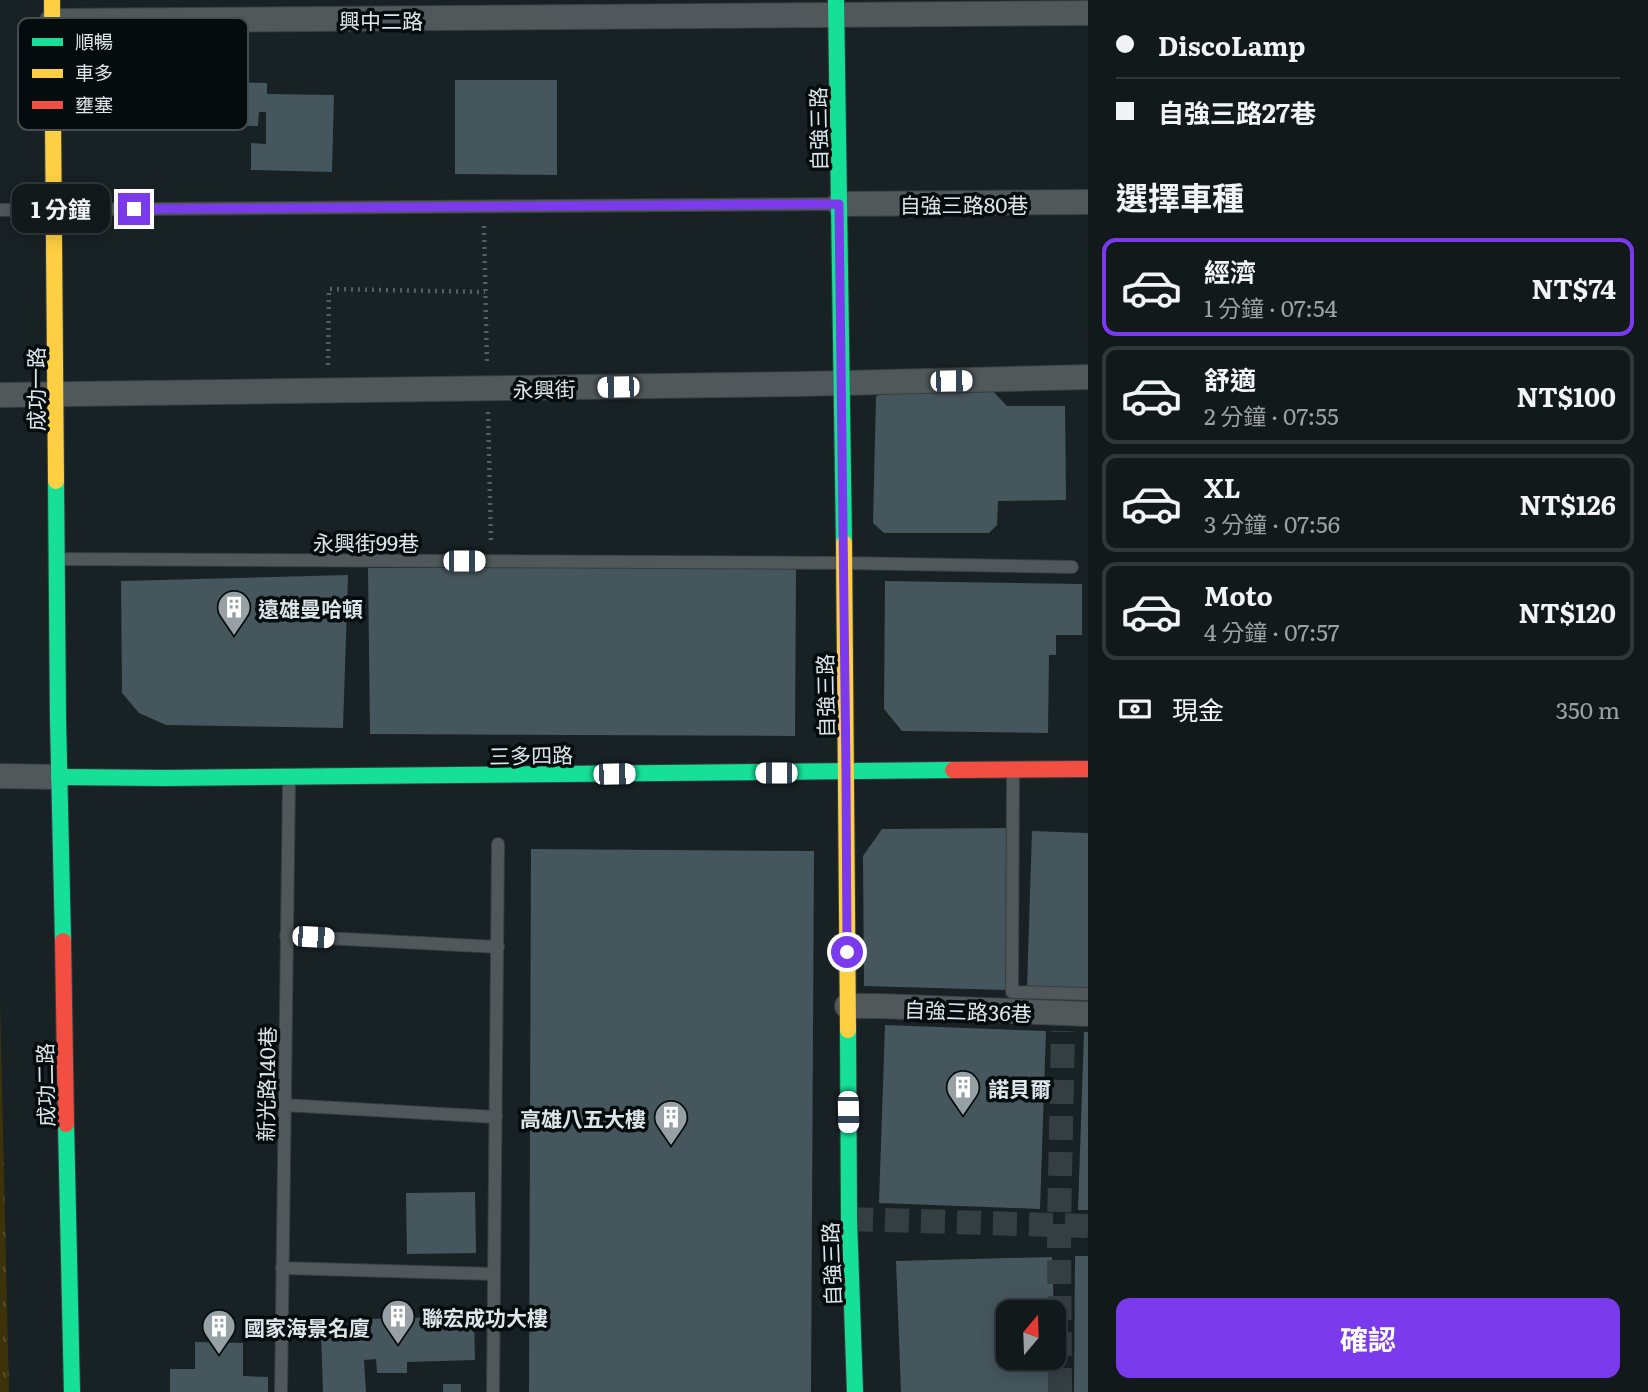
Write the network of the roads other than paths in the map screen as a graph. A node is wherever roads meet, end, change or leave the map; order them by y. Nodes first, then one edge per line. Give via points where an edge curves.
1 (836, 8) edge
2 (52, 10) edge
3 (1088, 13) edge
4 (53, 130) edge
5 (1088, 202) edge
6 (839, 204) junction
7 (54, 209) junction
8 (0, 210) edge
9 (1088, 377) edge
10 (841, 384) junction
11 (0, 395) edge
12 (55, 395) junction
13 (57, 559) junction
14 (844, 563) junction
15 (1072, 567) dead end
16 (1088, 769) edge
17 (846, 771) junction
18 (1013, 771) junction
19 (0, 776) edge
20 (59, 777) junction
21 (289, 777) junction
22 (498, 844) dead end
23 (286, 936) junction
24 (498, 947) junction
25 (847, 1006) junction
26 (1074, 1009) edge
27 (284, 1105) junction
28 (496, 1117) junction
29 (282, 1268) junction
30 (494, 1274) junction
31 (72, 1392) edge
32 (281, 1392) edge
33 (493, 1392) edge
34 (855, 1392) edge

1 - 2 street, 興中二路 via 492,13
1 - 3 street, 興中二路
1 - 6 street, 自強三路
4 - 7 street, 成功一路
5 - 6 street, 自強三路80巷
6 - 7 lane
6 - 10 street, 自強三路
7 - 8 lane
7 - 12 street, 成功一路
9 - 10 street, 永興街
10 - 12 street, 永興街
10 - 14 street, 自強三路
11 - 12 street, 永興街
12 - 13 street, 成功一路
13 - 14 lane, 永興街99巷
13 - 20 street, 成功一路
14 - 15 lane, 永興街99巷
14 - 17 street, 自強三路
16 - 18 street, 三多四路
17 - 18 street, 三多四路
17 - 21 street, 三多四路
17 - 25 street, 自強三路
18 - 26 lane via 1012,992
19 - 20 street
20 - 21 street, 三多四路
20 - 31 street, 成功二路
21 - 23 lane, 新光路140巷
22 - 24 lane
23 - 24 lane
23 - 27 lane, 新光路140巷
24 - 28 lane
25 - 26 street, 自強三路36巷
25 - 34 street, 自強三路
27 - 28 lane
27 - 29 lane, 新光路140巷
28 - 30 lane
29 - 30 lane
29 - 32 lane, 新光路140巷
30 - 33 lane

